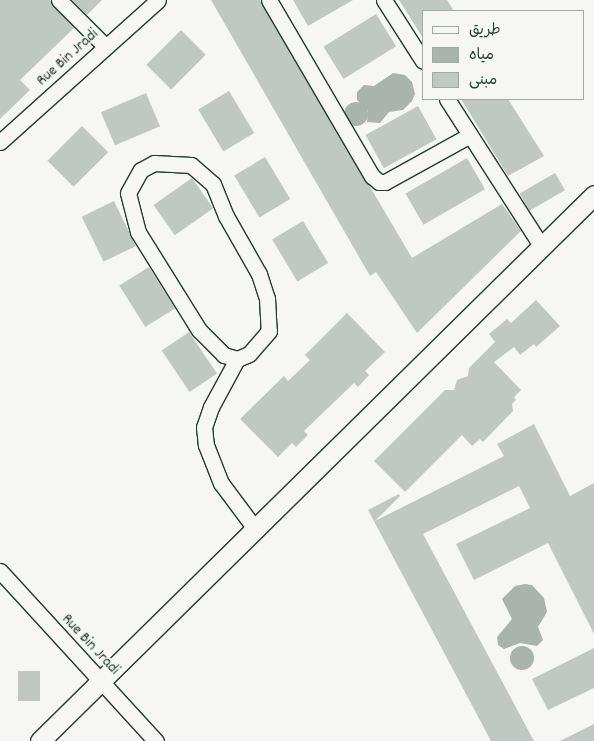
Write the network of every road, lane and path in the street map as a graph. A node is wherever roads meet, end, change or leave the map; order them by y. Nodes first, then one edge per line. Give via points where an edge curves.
1 (59, 0) edge
2 (158, 0) edge
3 (269, 0) edge
4 (384, 0) edge
5 (106, 47) junction
6 (422, 59) edge
7 (448, 100) edge
8 (470, 135) junction
9 (0, 142) edge
10 (594, 195) edge
11 (542, 247) junction
12 (237, 359) junction
13 (256, 530) junction
14 (0, 571) edge
15 (101, 682) junction
16 (40, 741) edge
17 (156, 741) edge

1 - 5 street
2 - 5 street, Rue Bin Jradi
3 - 8 street via 372,176 379,182 385,182
4 - 6 street
5 - 9 street, Rue Bin Jradi
7 - 8 street
8 - 11 street
10 - 11 street
11 - 13 street
12 - 12 street via 249,354 269,331 270,314 259,274 226,216 213,184 191,165 154,163 141,170 128,193 138,232 199,330 224,355
12 - 13 street via 210,407 204,427 206,445 221,483
13 - 15 street
14 - 15 street, Rue Bin Jradi
15 - 16 street
15 - 17 street, Rue Bin Jradi

